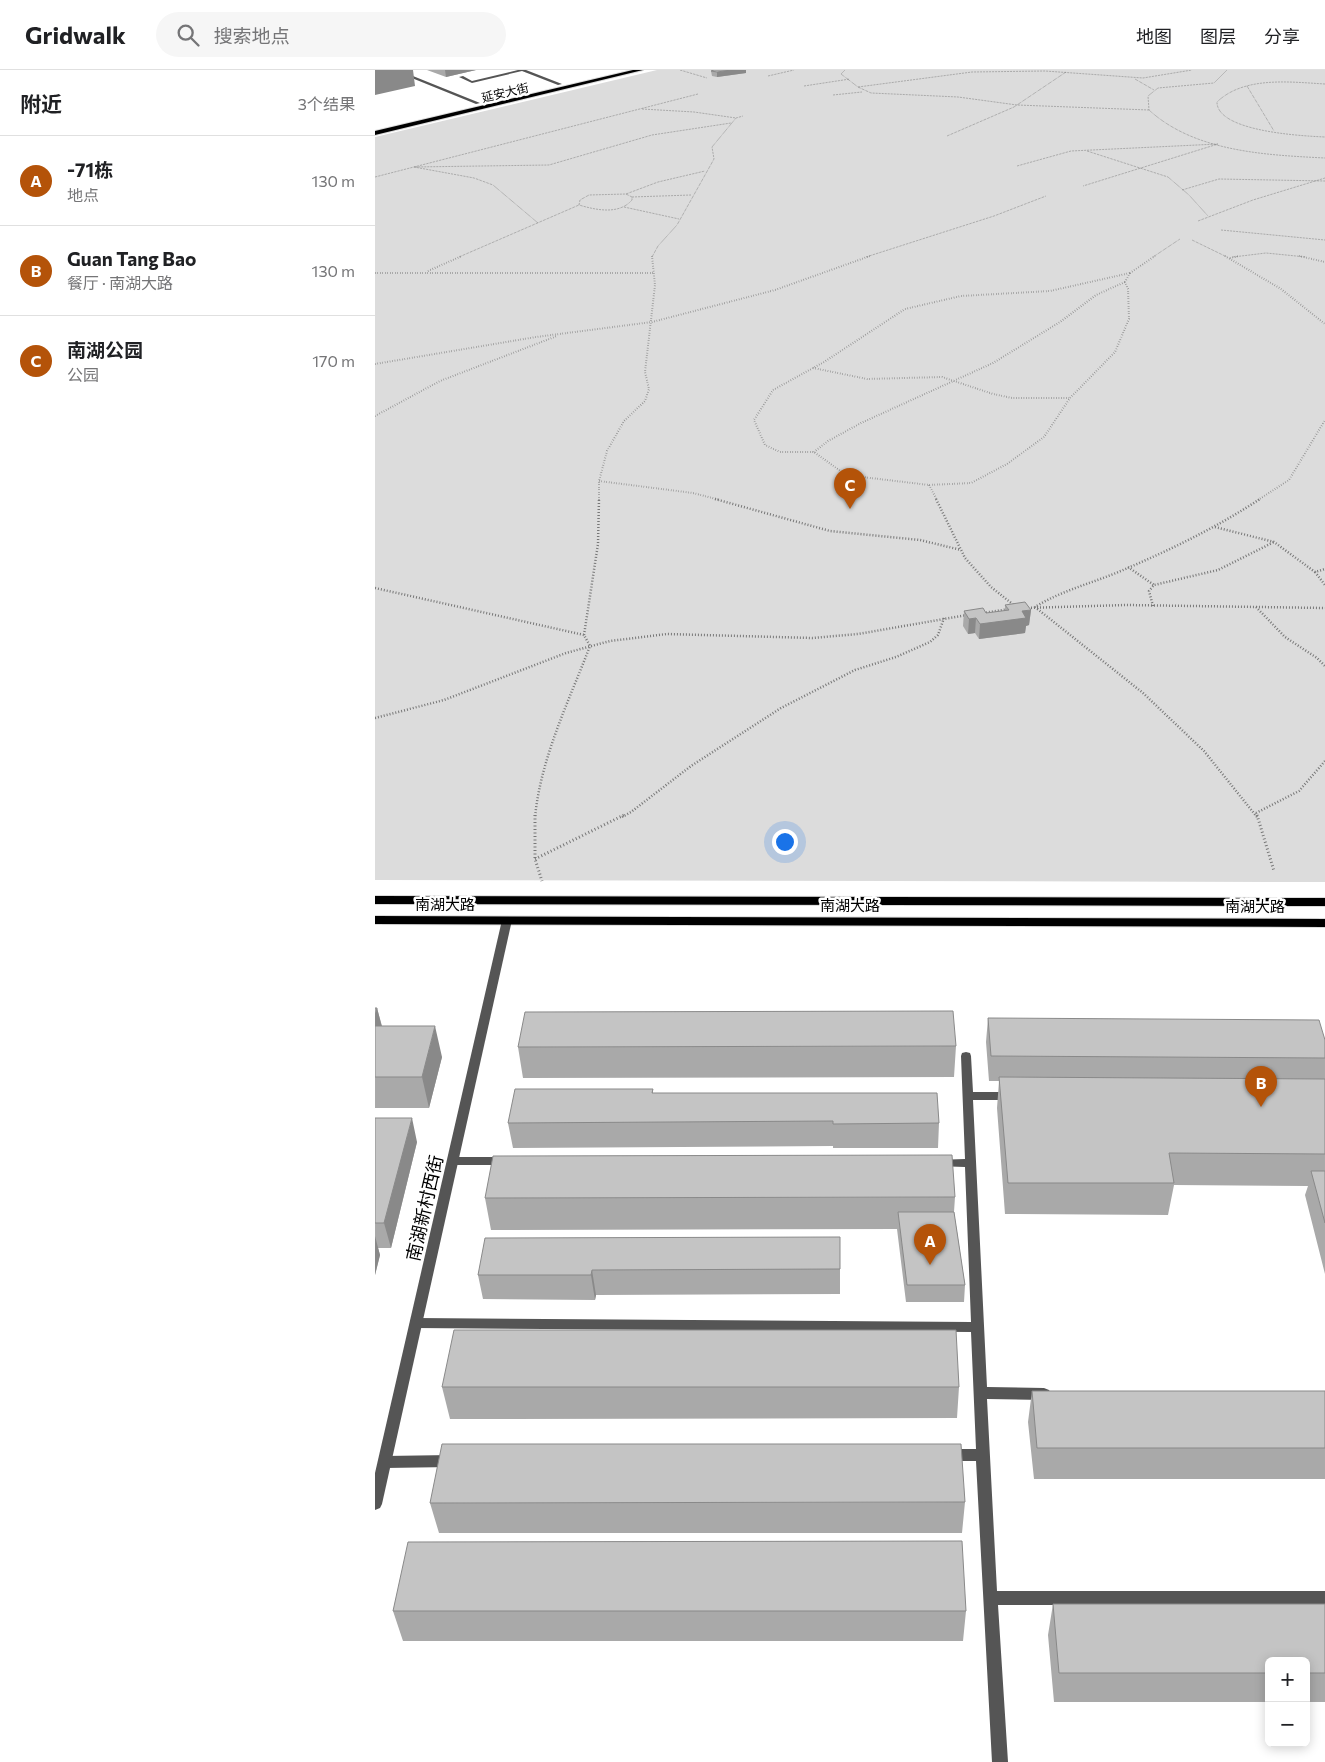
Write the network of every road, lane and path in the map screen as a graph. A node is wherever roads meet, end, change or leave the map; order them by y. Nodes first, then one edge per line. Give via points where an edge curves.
1 (394, 70) edge
2 (523, 70) edge
3 (621, 70) edge
4 (640, 70) edge
5 (680, 70) edge
6 (794, 70) edge
7 (845, 70) edge
8 (1069, 70) edge
9 (1192, 70) edge
10 (1227, 70) edge
11 (973, 71) edge
12 (1066, 72) junction
13 (407, 75) junction
14 (768, 76) dead end
15 (399, 77) dead end
16 (461, 77) dead end
17 (707, 78) dead end
18 (1132, 78) junction
19 (850, 79) junction
20 (561, 84) junction
21 (1325, 84) edge
22 (804, 86) dead end
23 (1247, 86) junction
24 (858, 87) junction
25 (1154, 90) junction
26 (863, 92) junction
27 (698, 94) dead end
28 (833, 95) dead end
29 (479, 104) junction
30 (1017, 105) junction
31 (640, 109) junction
32 (1149, 110) junction
33 (743, 116) dead end
34 (736, 118) junction
35 (732, 123) junction
36 (375, 128) edge
37 (1275, 132) junction
38 (375, 133) edge
39 (947, 136) dead end
40 (1325, 136) edge
41 (1218, 144) junction
42 (1085, 150) junction
43 (1325, 158) edge
44 (1017, 166) dead end
45 (414, 167) junction
46 (1141, 168) junction
47 (706, 171) junction
48 (375, 177) edge
49 (1321, 180) junction
50 (1325, 180) edge
51 (1083, 186) dead end
52 (1182, 190) junction
53 (626, 194) junction
54 (692, 195) junction
55 (1046, 196) dead end
56 (632, 197) junction
57 (579, 205) junction
58 (624, 207) junction
59 (1208, 216) junction
60 (679, 219) junction
61 (1198, 221) dead end
62 (538, 223) junction
63 (1221, 230) dead end
64 (1180, 239) dead end
65 (1192, 240) dead end
66 (1325, 240) edge
67 (1229, 258) junction
68 (1325, 262) edge
69 (425, 272) junction
70 (375, 273) edge
71 (654, 273) junction
72 (1130, 273) junction
73 (1125, 282) junction
74 (652, 322) junction
75 (1325, 324) edge
76 (561, 334) junction
77 (375, 364) edge
78 (813, 368) junction
79 (955, 379) junction
80 (1070, 398) junction
81 (375, 416) edge
82 (1325, 420) edge
83 (815, 452) junction
84 (599, 481) junction
85 (929, 485) junction
86 (1215, 527) junction
87 (1274, 542) junction
88 (961, 550) junction
89 (1128, 567) junction
90 (1325, 569) edge
91 (1315, 572) junction
92 (1154, 585) junction
93 (1325, 585) edge
94 (375, 588) edge
95 (1153, 606) junction
96 (1035, 607) junction
97 (1256, 607) junction
98 (1017, 608) junction
99 (1325, 608) edge
100 (980, 613) edge
101 (971, 614) edge
102 (944, 618) junction
103 (584, 635) junction
104 (591, 646) junction
105 (1325, 666) edge
106 (375, 718) edge
107 (1325, 761) edge
108 (1256, 813) junction
109 (535, 859) junction
110 (1274, 872) dead end
111 (544, 886) dead end
112 (375, 900) edge
113 (1325, 902) edge
114 (375, 920) edge
115 (507, 920) junction
116 (1325, 923) edge
117 (966, 1056) dead end
118 (968, 1096) junction
119 (1027, 1096) edge
120 (453, 1161) junction
121 (512, 1161) edge
122 (930, 1163) edge
123 (970, 1163) junction
124 (416, 1323) junction
125 (977, 1327) junction
126 (980, 1393) junction
127 (1059, 1394) edge
128 (983, 1455) junction
129 (933, 1456) edge
130 (464, 1461) edge
131 (385, 1462) junction
132 (375, 1504) edge
133 (990, 1598) junction
134 (1325, 1598) edge
135 (1000, 1762) edge

1 - 13 street
2 - 16 street via 472,82
2 - 20 street
3 - 20 main road, 延安大街
4 - 38 main road, 延安大街
5 - 17 path
6 - 14 path
7 - 19 path via 841,74
8 - 12 path
9 - 18 path
10 - 25 path via 1213,83
11 - 12 path
11 - 24 path
12 - 18 path
12 - 30 path
13 - 15 street
13 - 29 street
18 - 25 path
19 - 22 path
19 - 24 path
20 - 29 main road, 延安大街
21 - 23 path via 1285,82
23 - 37 path
23 - 37 path via 1219,98 1219,110 1238,122
24 - 26 path
25 - 32 path via 1147,101
26 - 28 path
26 - 30 path via 958,97
27 - 31 path
29 - 36 main road, 延安大街
30 - 32 path
30 - 39 path
31 - 34 path
31 - 45 path
32 - 41 path via 1169,126
33 - 34 path
34 - 35 path
35 - 45 path via 667,131 549,165
35 - 47 path via 712,147 714,159
37 - 40 path
41 - 42 path
41 - 43 path
41 - 46 path
42 - 44 path
42 - 46 path
45 - 48 path
45 - 62 path via 474,178 493,185
46 - 51 path
46 - 52 path via 1168,177
47 - 53 path via 658,182
47 - 54 path
49 - 50 path
49 - 52 path via 1219,179
49 - 59 path
52 - 59 path via 1200,204
53 - 56 path
53 - 57 path via 589,195 580,200
54 - 56 path
54 - 60 path
55 - 74 path via 775,290
56 - 58 path via 631,203
57 - 58 path via 607,209
57 - 62 path
58 - 60 path
59 - 61 path
60 - 71 path via 652,256
62 - 69 path
63 - 66 path
64 - 72 path
65 - 67 path
67 - 68 path via 1281,252
67 - 75 path via 1310,310
69 - 70 path
69 - 71 path
71 - 74 path
72 - 73 path
72 - 78 path via 1051,291 961,296 905,309
73 - 79 path via 1096,295 1060,322 993,363
73 - 80 path via 1129,319 1115,352
74 - 76 path
74 - 84 path via 645,372 649,389 645,401 624,421 607,452
76 - 77 path
76 - 81 path via 440,381
78 - 79 path via 846,378
78 - 83 path via 773,390 754,420 765,446 780,452
79 - 80 path via 988,393 1026,400
79 - 83 path via 861,422
80 - 85 path via 1044,437 1007,464 971,483
82 - 86 path via 1289,480
83 - 85 path via 847,474
84 - 88 path via 693,493 830,531 920,540
84 - 103 path via 598,544
85 - 88 path
86 - 87 path
86 - 89 path
87 - 91 path
87 - 92 path via 1218,570
88 - 98 path via 991,587
89 - 92 path
89 - 96 path via 1053,596
90 - 91 path
91 - 93 path
92 - 95 path via 1149,592
94 - 103 path
95 - 96 path
95 - 97 path
96 - 98 path
96 - 108 path via 1143,694 1204,751
97 - 99 path
97 - 105 path via 1285,637
98 - 100 path
101 - 102 path
102 - 104 path via 858,634 813,638 667,634
102 - 109 path via 938,635 930,642 855,670 781,708 691,766 631,812
103 - 104 path
104 - 106 path via 444,700
104 - 109 path via 541,779 534,828
107 - 108 path via 1299,791
108 - 110 path
109 - 111 path
112 - 113 main road, 南湖大路
114 - 115 main road, 南湖大路
115 - 116 main road, 南湖大路
115 - 120 street, 南湖新村西街
117 - 118 street
118 - 119 street
118 - 123 street
120 - 121 street
120 - 124 street, 南湖新村西街
122 - 123 street
123 - 125 street
124 - 125 street
124 - 131 street, 南湖新村西街
125 - 126 street
126 - 127 street
126 - 128 street
128 - 129 street
128 - 133 street
130 - 131 street
131 - 132 street, 南湖新村西街
133 - 134 street
133 - 135 street

